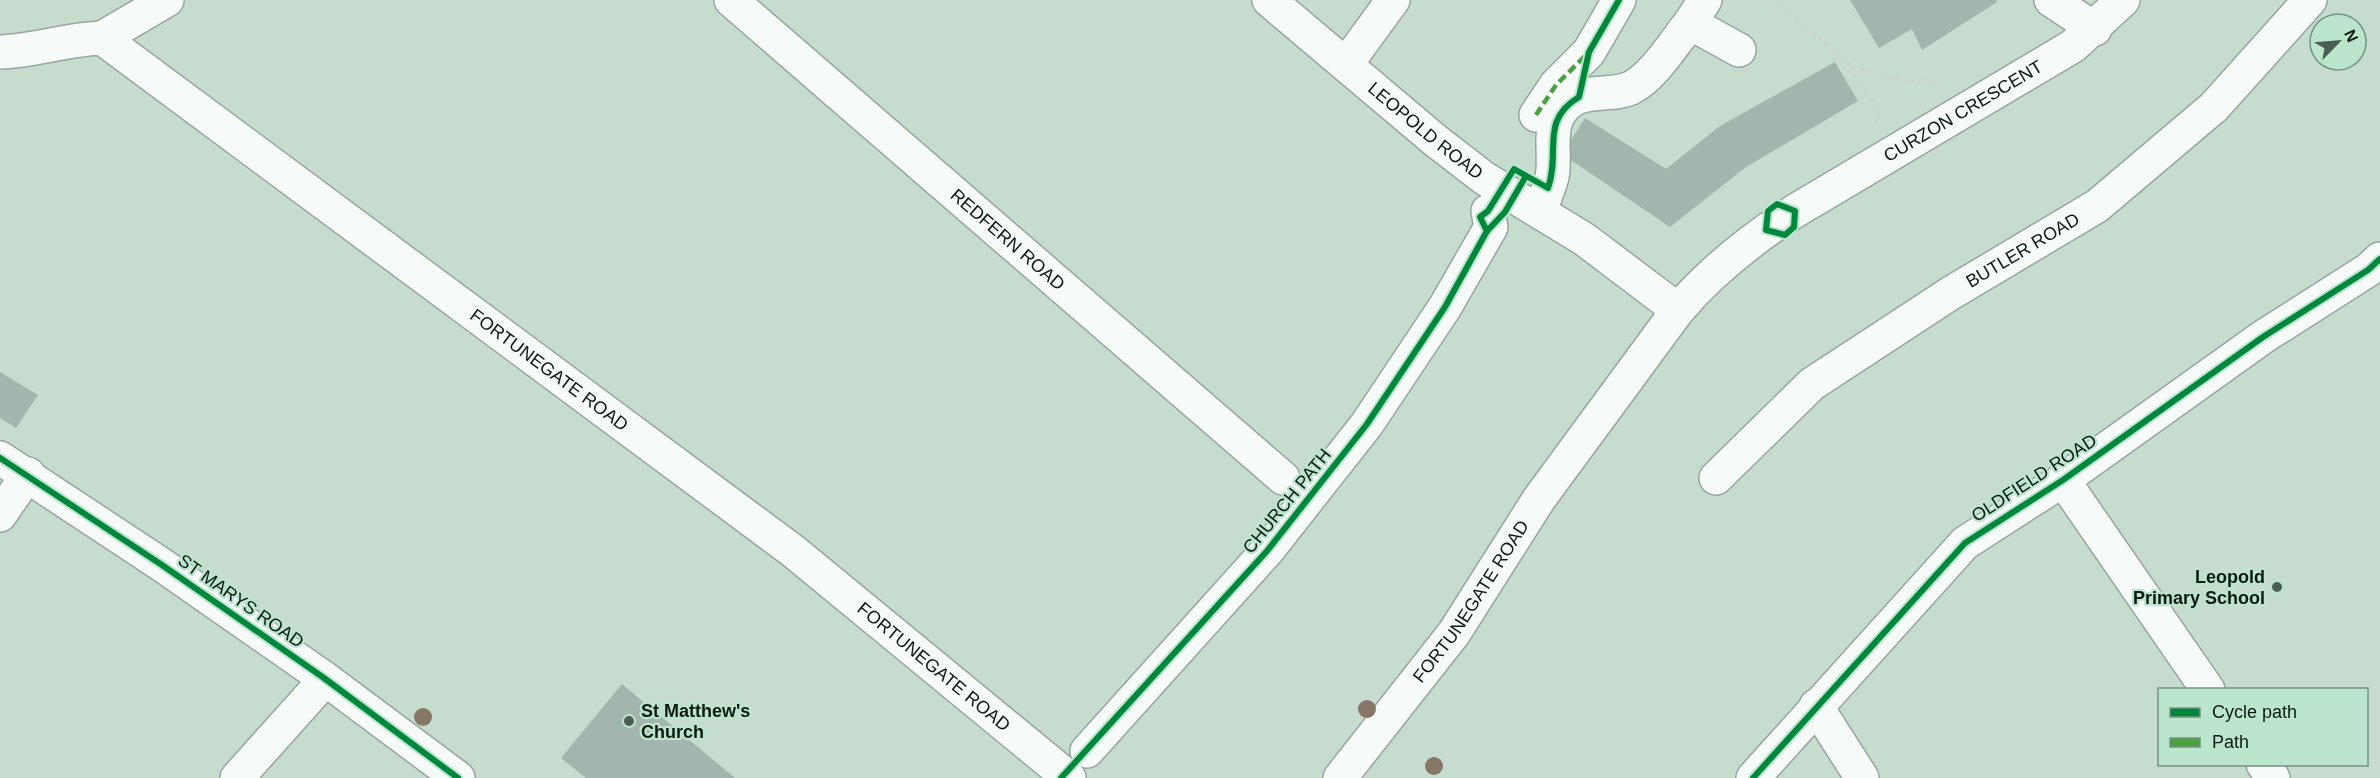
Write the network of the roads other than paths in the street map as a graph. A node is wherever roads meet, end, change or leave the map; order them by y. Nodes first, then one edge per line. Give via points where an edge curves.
1 (167, 0) edge
2 (731, 0) edge
3 (1269, 0) edge
4 (1393, 0) edge
5 (1619, 0) edge
6 (2051, 0) edge
7 (2123, 0) edge
8 (2310, 0) edge
9 (1698, 12) edge
10 (2095, 29) junction
11 (102, 38) junction
12 (1739, 50) dead end
13 (0, 52) edge
14 (1347, 63) junction
15 (1536, 116) dead end
16 (1539, 212) junction
17 (1487, 221) dead end
18 (2376, 272) edge
19 (1678, 310) junction
20 (0, 458) edge
21 (28, 474) junction
22 (1283, 478) dead end
23 (1716, 478) dead end
24 (2063, 480) junction
25 (0, 515) edge
26 (324, 678) junction
27 (2207, 688) edge
28 (1816, 706) junction
29 (1087, 750) dead end
30 (2264, 766) edge
31 (237, 778) edge
32 (458, 778) edge
33 (1069, 778) edge
34 (1340, 778) edge
35 (1753, 778) edge
36 (1862, 778) edge
37 (2273, 778) edge

1 - 11 street
2 - 22 street, REDFERN ROAD
3 - 14 street, LEOPOLD ROAD
4 - 14 street
5 - 15 street via 1589,52 1556,85
6 - 10 street
7 - 10 street, CURZON CRESCENT
8 - 23 street, BUTLER ROAD via 2214,106 2097,206 1951,293 1812,384
9 - 12 street
9 - 16 street via 1629,89 1579,97 1563,108 1556,119 1552,177
10 - 19 street, CURZON CRESCENT via 2073,46 1766,230 1702,282
11 - 13 street
11 - 33 street, FORTUNEGATE ROAD via 793,551
14 - 16 street, LEOPOLD ROAD via 1460,159
16 - 19 street, LEOPOLD ROAD via 1584,239
17 - 29 street, CHURCH PATH via 1445,308 1367,424 1267,551
18 - 24 street, OLDFIELD ROAD via 2263,337
19 - 34 street, FORTUNEGATE ROAD via 1539,499 1454,633
20 - 21 street, ST MARYS ROAD
21 - 25 street
21 - 26 street, ST MARYS ROAD
24 - 27 street
24 - 28 street, OLDFIELD ROAD via 1965,543
26 - 31 street
26 - 32 street, ST MARYS ROAD
28 - 35 street, OLDFIELD ROAD
28 - 36 street
30 - 37 street

